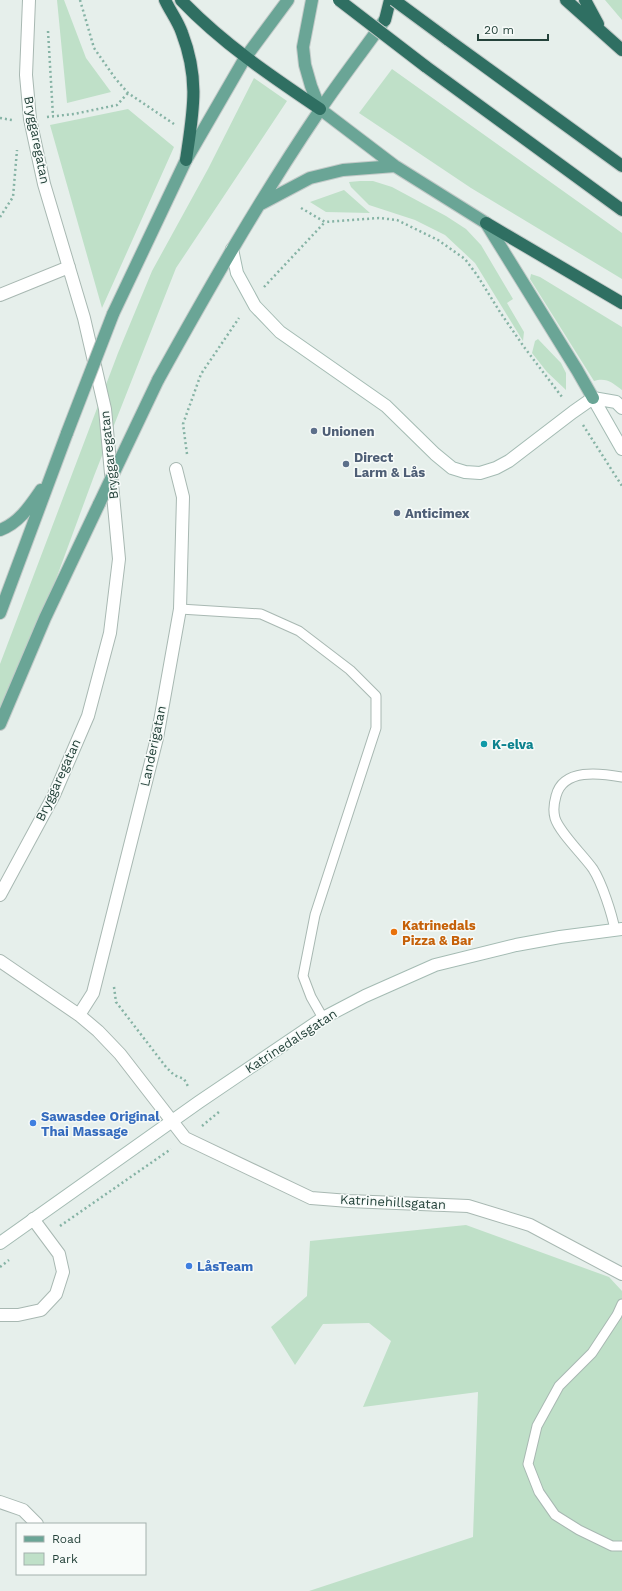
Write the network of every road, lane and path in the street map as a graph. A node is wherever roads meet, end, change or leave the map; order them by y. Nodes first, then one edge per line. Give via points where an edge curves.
1 (29, 0) edge
2 (80, 0) edge
3 (165, 0) edge
4 (181, 0) edge
5 (288, 0) edge
6 (312, 0) edge
7 (339, 0) edge
8 (390, 0) edge
9 (394, 0) edge
10 (400, 0) edge
11 (566, 0) edge
12 (585, 0) edge
13 (385, 20) junction
14 (47, 24) dead end
15 (603, 32) junction
16 (622, 50) edge
17 (245, 58) junction
18 (128, 93) junction
19 (320, 109) junction
20 (74, 114) dead end
21 (53, 116) dead end
22 (0, 118) edge
23 (16, 121) dead end
24 (175, 124) dead end
25 (186, 160) junction
26 (395, 166) junction
27 (622, 166) edge
28 (258, 206) junction
29 (301, 208) dead end
30 (622, 210) edge
31 (325, 222) junction
32 (486, 223) junction
33 (232, 249) junction
34 (69, 267) junction
35 (262, 289) dead end
36 (0, 295) edge
37 (622, 303) edge
38 (239, 318) dead end
39 (593, 398) junction
40 (622, 408) edge
41 (573, 412) junction
42 (183, 424) dead end
43 (622, 449) edge
44 (176, 469) dead end
45 (52, 474) junction
46 (622, 486) edge
47 (0, 530) edge
48 (180, 609) junction
49 (0, 613) edge
50 (0, 724) edge
51 (622, 776) edge
52 (0, 895) edge
53 (619, 929) edge
54 (0, 961) edge
55 (78, 1015) junction
56 (323, 1018) junction
57 (222, 1110) dead end
58 (172, 1120) junction
59 (185, 1138) junction
60 (33, 1219) junction
61 (46, 1236) junction
62 (0, 1243) edge
63 (13, 1258) dead end
64 (0, 1267) edge
65 (622, 1274) edge
66 (622, 1304) edge
67 (0, 1314) edge
68 (0, 1502) edge
69 (36, 1523) edge
70 (622, 1546) edge

1 - 34 street, Bryggaregatan via 26,75 30,119 44,184
2 - 18 path via 94,48
3 - 25 highway via 182,31 191,61 194,108
4 - 17 highway via 200,20
5 - 17 main road
6 - 19 main road via 303,47 305,65
7 - 30 highway, bridge
8 - 13 highway
9 - 27 highway, bridge
10 - 13 main road
11 - 15 highway
12 - 15 highway
13 - 19 main road
14 - 21 path
15 - 16 highway
17 - 19 highway
17 - 25 main road
18 - 20 path via 117,105
18 - 24 path
19 - 26 main road
19 - 28 main road
22 - 23 path
25 - 45 main road, bridge via 113,314
26 - 28 main road via 343,170 310,178
26 - 32 main road
28 - 33 main road
29 - 31 path
31 - 35 path
31 - 41 path via 379,218 397,220 438,240 466,259 524,347
32 - 37 highway
32 - 39 main road
33 - 41 street via 237,273 255,306 280,332 386,406 452,468 480,473 502,464
33 - 50 main road, bridge via 158,380 45,618
34 - 36 street
34 - 52 street, Bryggaregatan via 84,318 105,409 119,559 110,633 88,716 54,795
38 - 42 path via 201,374
39 - 40 street via 616,402
39 - 41 street
39 - 43 street
41 - 46 path
44 - 48 street, Landerigatan via 183,497
45 - 47 main road via 21,517 9,527
45 - 49 main road
48 - 55 street, Landerigatan via 155,746 93,993
48 - 56 lane via 261,614 299,631 350,670 376,696 376,728 315,915 303,976
51 - 53 lane via 601,773 568,779 558,790 554,805 555,818 594,870
53 - 56 street, Katrinedalsgatan via 516,945 435,965
54 - 55 street
55 - 58 street via 120,1054
56 - 58 street, Katrinedalsgatan
57 - 59 path
58 - 59 street, Katrinehillsgatan
58 - 60 street, Katrinedalsgatan
59 - 61 path
59 - 65 street, Katrinehillsgatan via 311,1198 468,1206 530,1225
60 - 61 street
60 - 62 street, Katrinedalsgatan
61 - 67 street via 59,1254 63,1272 56,1294 41,1310 18,1315
63 - 64 path
66 - 70 lane via 592,1353 559,1386 537,1426 528,1464 539,1492 555,1514 612,1546
68 - 69 street via 23,1510

